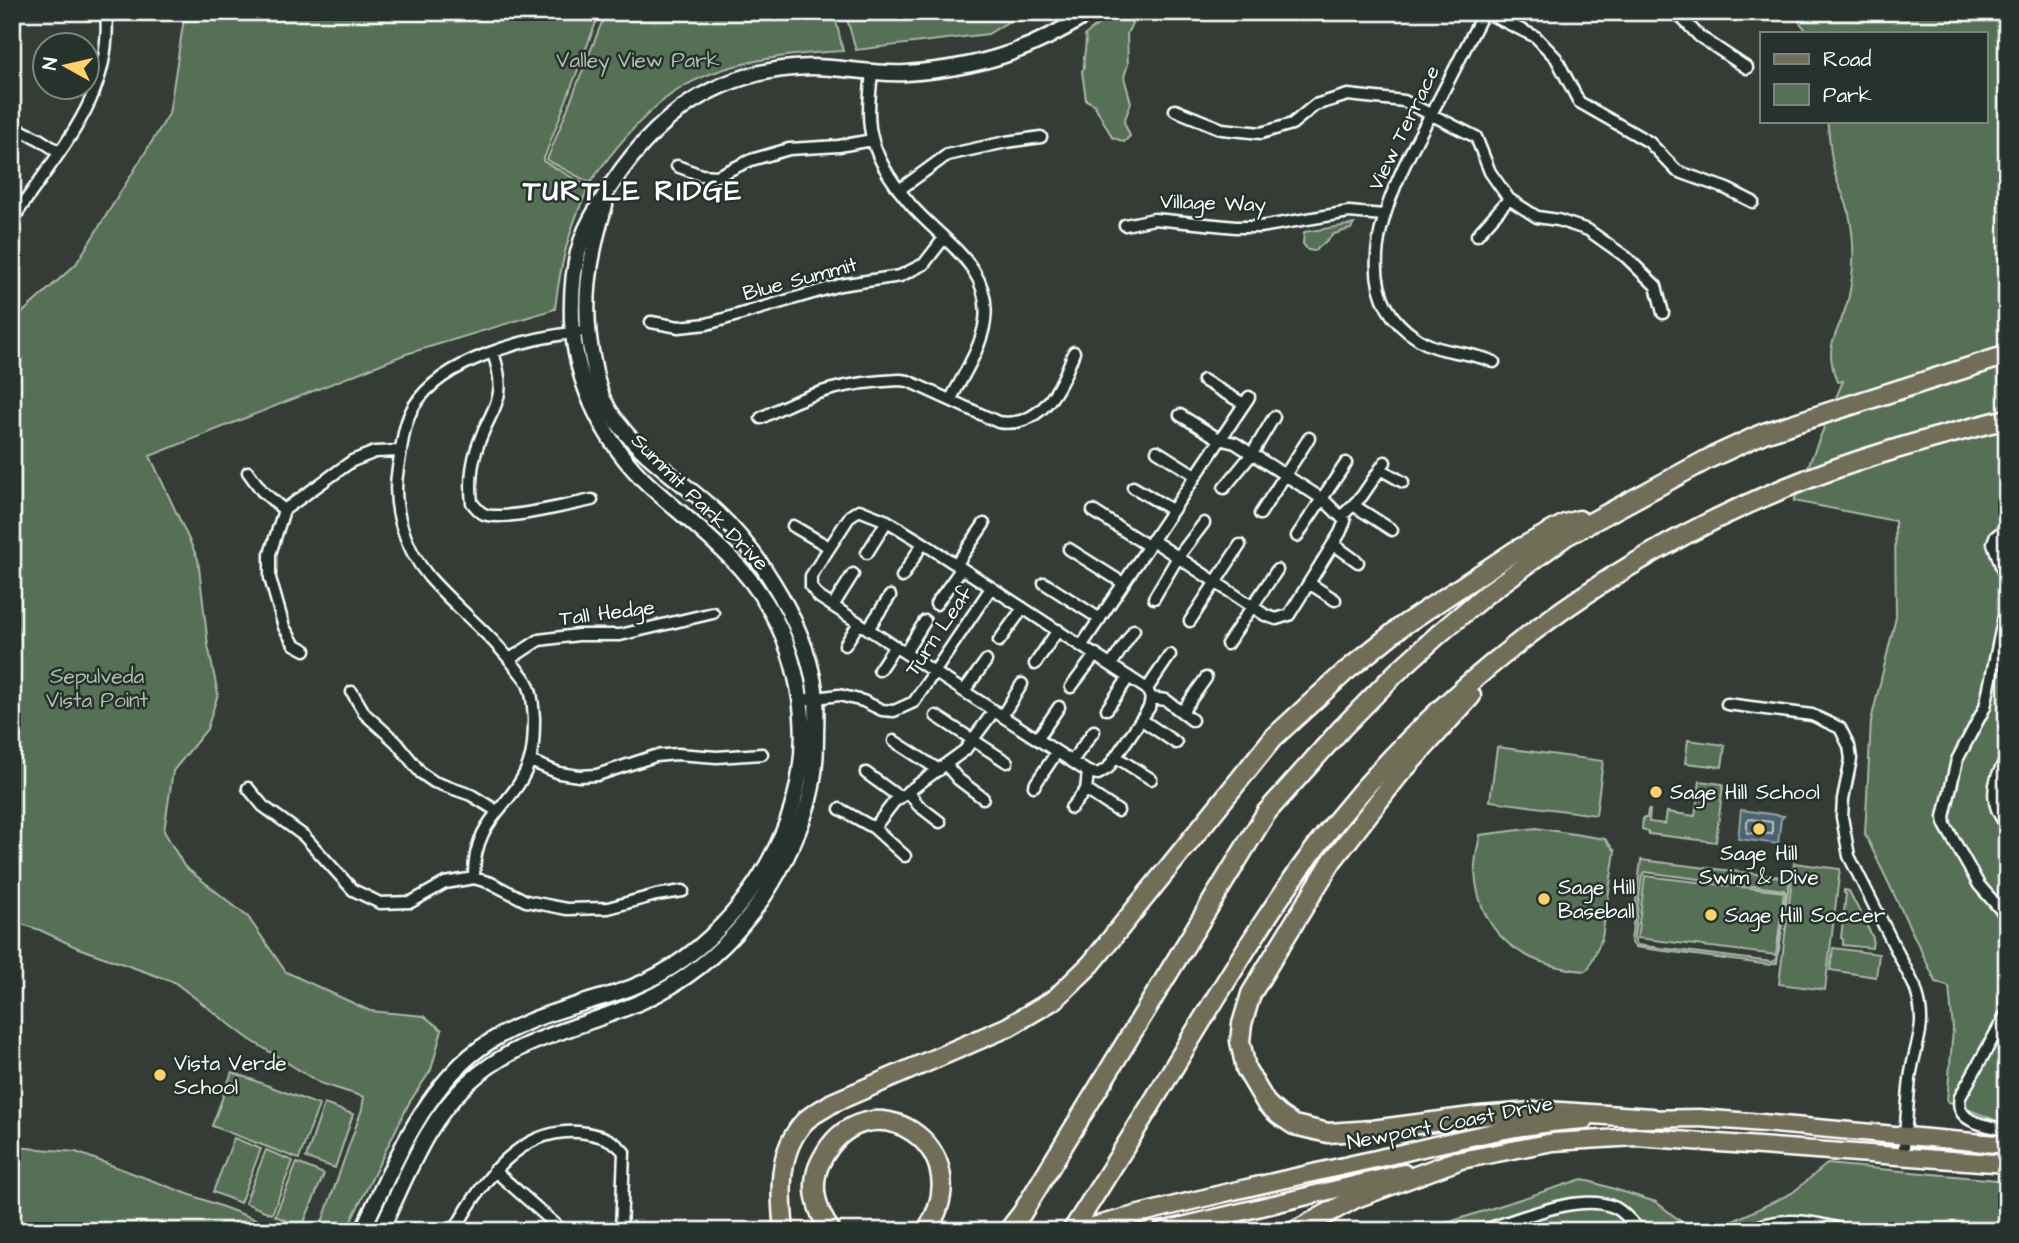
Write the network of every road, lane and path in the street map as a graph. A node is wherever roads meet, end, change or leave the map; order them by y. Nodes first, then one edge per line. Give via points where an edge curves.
1 (106, 12) edge
2 (1091, 12) edge
3 (1484, 12) edge
4 (1676, 12) edge
5 (1748, 68) dead end
6 (872, 72) junction
7 (1175, 110) dead end
8 (1431, 114) junction
9 (12, 126) edge
10 (1041, 137) dead end
11 (872, 140) junction
12 (59, 152) junction
13 (677, 166) dead end
14 (899, 190) junction
15 (1508, 199) junction
16 (1753, 202) dead end
17 (1383, 215) junction
18 (12, 221) edge
19 (1125, 225) dead end
20 (1477, 234) dead end
21 (944, 238) junction
22 (1663, 313) dead end
23 (651, 322) dead end
24 (580, 332) junction
25 (1074, 352) dead end
26 (493, 353) junction
27 (2007, 355) edge
28 (1494, 362) dead end
29 (1203, 380) dead end
30 (951, 399) junction
31 (1180, 415) dead end
32 (1274, 417) dead end
33 (761, 418) dead end
34 (2001, 421) edge
35 (1309, 438) dead end
36 (1219, 439) junction
37 (401, 451) junction
38 (1157, 452) dead end
39 (1252, 454) junction
40 (1346, 463) dead end
41 (248, 472) dead end
42 (1195, 475) junction
43 (1286, 477) junction
44 (1404, 482) dead end
45 (1133, 487) dead end
46 (1224, 488) dead end
47 (697, 495) junction
48 (592, 500) dead end
49 (1324, 500) junction
50 (1353, 505) junction
51 (285, 510) junction
52 (1172, 510) junction
53 (1093, 511) dead end
54 (682, 514) junction
55 (1260, 514) dead end
56 (1606, 514) junction
57 (1343, 519) junction
58 (887, 521) junction
59 (1204, 523) dead end
60 (984, 524) dead end
61 (793, 526) dead end
62 (2007, 527) edge
63 (1392, 530) dead end
64 (733, 531) junction
65 (1297, 536) dead end
66 (923, 543) junction
67 (1150, 543) junction
68 (1333, 544) junction
69 (1240, 545) dead end
70 (829, 547) junction
71 (720, 548) junction
72 (1069, 549) dead end
73 (867, 553) dead end
74 (1178, 557) junction
75 (1358, 562) dead end
76 (959, 567) junction
77 (1276, 570) dead end
78 (853, 574) dead end
79 (902, 577) dead end
80 (1216, 582) junction
81 (1044, 583) dead end
82 (1123, 583) junction
83 (1309, 583) junction
84 (2007, 583) edge
85 (991, 588) junction
86 (890, 596) dead end
87 (1154, 598) dead end
88 (1335, 600) dead end
89 (2007, 602) edge
90 (936, 604) dead end
91 (833, 606) junction
92 (1252, 606) junction
93 (1023, 608) junction
94 (713, 613) dead end
95 (1100, 619) junction
96 (925, 621) dead end
97 (1190, 621) dead end
98 (863, 626) junction
99 (1058, 630) junction
100 (1134, 630) dead end
101 (999, 641) dead end
102 (1227, 644) dead end
103 (845, 645) dead end
104 (1082, 645) junction
105 (895, 646) junction
106 (305, 650) dead end
107 (905, 653) junction
108 (1096, 654) junction
109 (1170, 655) dead end
110 (510, 659) junction
111 (986, 661) dead end
112 (1497, 661) junction
113 (1035, 664) dead end
114 (1111, 665) junction
115 (879, 670) dead end
116 (934, 673) junction
117 (1129, 677) junction
118 (1206, 678) dead end
119 (1022, 684) dead end
120 (1072, 687) dead end
121 (964, 691) junction
122 (352, 692) dead end
123 (1149, 694) junction
124 (816, 698) junction
125 (801, 700) junction
126 (1727, 704) dead end
127 (1059, 707) dead end
128 (1107, 709) dead end
129 (1182, 712) junction
130 (998, 714) junction
131 (936, 716) dead end
132 (1142, 720) junction
133 (1192, 720) dead end
134 (1094, 731) dead end
135 (1037, 738) junction
136 (973, 740) junction
137 (894, 741) dead end
138 (1175, 743) dead end
139 (1057, 751) junction
140 (762, 754) dead end
141 (1116, 757) junction
142 (2007, 759) edge
143 (530, 761) junction
144 (1072, 761) junction
145 (1007, 762) dead end
146 (943, 768) junction
147 (1088, 772) junction
148 (866, 773) dead end
149 (1151, 779) dead end
150 (1034, 786) dead end
151 (248, 788) dead end
152 (1086, 790) junction
153 (903, 794) junction
154 (983, 798) dead end
155 (1070, 808) dead end
156 (840, 809) dead end
157 (497, 811) junction
158 (1118, 811) dead end
159 (940, 822) dead end
160 (2007, 825) edge
161 (874, 828) junction
162 (905, 856) dead end
163 (474, 878) junction
164 (683, 891) dead end
165 (2007, 917) edge
166 (2007, 1013) edge
167 (1652, 1118) junction
168 (2007, 1130) edge
169 (1906, 1136) junction
170 (2007, 1145) edge
171 (1903, 1156) junction
172 (1456, 1161) junction
173 (2007, 1164) edge
174 (494, 1170) junction
175 (364, 1226) edge
176 (383, 1230) edge
177 (453, 1231) edge
178 (563, 1231) edge
179 (621, 1231) edge
180 (783, 1231) edge
181 (831, 1231) edge
182 (926, 1231) edge
183 (1008, 1231) edge
184 (1074, 1231) edge
185 (1161, 1231) edge
186 (1295, 1231) edge
187 (1481, 1231) edge
188 (1640, 1231) edge
189 (1750, 1231) edge
190 (1847, 1231) edge

1 - 12 street via 107,44 97,86 72,138
2 - 6 street, Summit Park Drive via 1010,55 962,66
3 - 8 street, View Terrace
3 - 16 street via 1536,37 1556,58 1579,102 1649,142 1677,171
4 - 5 street via 1710,44
6 - 11 street
6 - 24 street, Summit Park Drive via 810,67 764,74 715,87 661,124 633,154 588,223 573,284
7 - 8 street via 1222,129 1261,133 1292,124 1315,105 1348,95 1404,101
8 - 15 street via 1475,137
8 - 17 street, View Terrace via 1405,160
9 - 12 street
10 - 14 street via 947,155
11 - 13 street via 789,149 717,176
11 - 14 street
12 - 18 street
14 - 21 street
15 - 20 street
15 - 22 street via 1537,217 1588,230 1626,257 1656,286
17 - 19 street, Village Way via 1349,212 1260,227 1154,219
17 - 28 street, View Terrace via 1377,267 1391,313 1428,345
21 - 23 street, Blue Summit via 924,264 900,276 840,285 706,324 679,327
21 - 30 street via 964,255 981,281 985,320 981,340
24 - 26 street via 541,337
24 - 47 street, Summit Park Drive via 602,397 621,429 639,450
24 - 54 street, Summit Park Drive via 580,372 601,425 637,473
25 - 30 street via 1052,400 1021,420 998,422
26 - 37 street via 444,375 424,392 408,419
26 - 48 street via 501,383 498,404 477,447 472,503 482,514 492,516
27 - 56 highway via 1764,433
29 - 36 street via 1247,401
30 - 33 street via 908,381 886,380 823,390
31 - 36 street
32 - 39 street
34 - 112 highway via 1840,467 1706,524 1591,591
35 - 43 street
36 - 39 street
36 - 42 street
37 - 51 street via 375,452 352,461
37 - 110 street via 396,481 399,515 410,548 428,576
38 - 42 street
39 - 43 street
39 - 46 street
40 - 49 street
41 - 51 street
42 - 52 street
43 - 49 street
43 - 55 street
44 - 50 street via 1383,466
45 - 52 street
47 - 54 street
47 - 64 street, Summit Park Drive
49 - 57 street
49 - 65 street
50 - 57 street
50 - 63 street
51 - 106 street via 270,554 270,578 284,627 294,644
52 - 67 street
53 - 67 street
54 - 71 street, Summit Park Drive
56 - 180 highway via 1565,524 1515,551 1402,625 1345,672 1273,738 1091,964 1055,999 1008,1027 832,1103 806,1120 792,1139 783,1166
56 - 183 highway via 1566,536 1440,633 1342,728 1266,813
57 - 68 street
58 - 66 street
58 - 70 street via 863,510 850,516
58 - 73 street
59 - 74 street
60 - 76 street
61 - 70 street
62 - 84 street via 1993,543
64 - 71 street
64 - 124 street, Summit Park Drive via 772,581 795,625
66 - 76 street
66 - 79 street
67 - 74 street
67 - 82 street
68 - 75 street
68 - 83 street
69 - 80 street
70 - 91 street via 811,576 811,587
71 - 125 street, Summit Park Drive via 771,611 791,659
72 - 82 street
74 - 80 street
74 - 87 street
76 - 85 street
76 - 90 street
77 - 92 street
78 - 91 street
80 - 92 street
80 - 97 street
81 - 95 street
82 - 95 street
83 - 88 street
83 - 92 street via 1289,615 1276,619
85 - 93 street
85 - 116 street, Turn Leaf
86 - 98 street
89 - 165 street via 1985,707 1957,760 1944,817 1979,885
91 - 98 street
92 - 102 street
93 - 99 street
93 - 101 street
94 - 110 street, Tall Hedge via 620,635 539,640
95 - 104 street
96 - 107 street
98 - 103 street
98 - 105 street
99 - 104 street
99 - 113 street
100 - 114 street
104 - 108 street
105 - 107 street
105 - 115 street
107 - 116 street
108 - 114 street
108 - 120 street
109 - 123 street
110 - 143 street via 529,685 534,733
111 - 121 street
112 - 167 highway via 1332,861 1251,994 1240,1041 1246,1069 1266,1103 1279,1115 1294,1125 1328,1133 1546,1111
112 - 184 highway via 1404,744 1333,825 1229,976
114 - 117 street
116 - 121 street
116 - 124 street, Turn Leaf via 914,702 894,711 839,695
117 - 123 street
117 - 128 street
118 - 129 street
119 - 130 street
121 - 130 street
122 - 157 street via 365,714 421,773
123 - 129 street
123 - 132 street via 1149,708
124 - 125 street, Turn Leaf
124 - 176 street, Summit Park Drive via 816,754 805,814 760,906 724,946 678,983 628,1008 539,1038 504,1056 467,1084 415,1155
125 - 175 street, Summit Park Drive via 801,754 790,813 765,870 731,915 698,947 638,985 530,1020 470,1056 428,1101 408,1133
126 - 169 street via 1822,718 1840,728 1849,746 1843,799 1849,856 1920,1003 1922,1023
127 - 135 street
129 - 133 street
130 - 135 street
130 - 136 street
131 - 136 street
132 - 138 street
132 - 141 street
134 - 144 street
135 - 139 street
136 - 145 street
136 - 146 street
137 - 146 street
139 - 144 street
139 - 150 street
140 - 143 street via 655,756 597,775 579,776
141 - 147 street via 1098,774
141 - 149 street
142 - 160 street via 1994,789 1995,808
143 - 157 street
144 - 147 street
146 - 153 street
146 - 154 street
147 - 152 street
148 - 153 street
151 - 163 street via 263,806 304,836 353,890 380,903 411,902 445,883
152 - 155 street
152 - 158 street
153 - 159 street
153 - 161 street
156 - 161 street
157 - 163 street via 478,843
161 - 162 street
163 - 164 street via 526,901 567,909 608,908
166 - 168 street via 1958,1104 1966,1118
167 - 169 main road, Newport Coast Drive
167 - 184 main road, Newport Coast Drive via 1560,1121 1482,1134
169 - 170 main road, Newport Coast Drive
169 - 171 street
171 - 172 main road, Newport Coast Drive via 1636,1136 1553,1142
171 - 173 main road, Newport Coast Drive
172 - 185 main road, Newport Coast Drive
172 - 186 highway via 1356,1198
174 - 177 street
174 - 178 street
174 - 179 street via 540,1138 578,1132 614,1141 624,1152
175 - 176 street
181 - 182 highway via 816,1201 818,1167 837,1136 853,1125 871,1121 891,1122 910,1130 937,1158 941,1199
187 - 188 street via 1579,1202 1619,1210
189 - 190 street via 1765,1223 1796,1221

